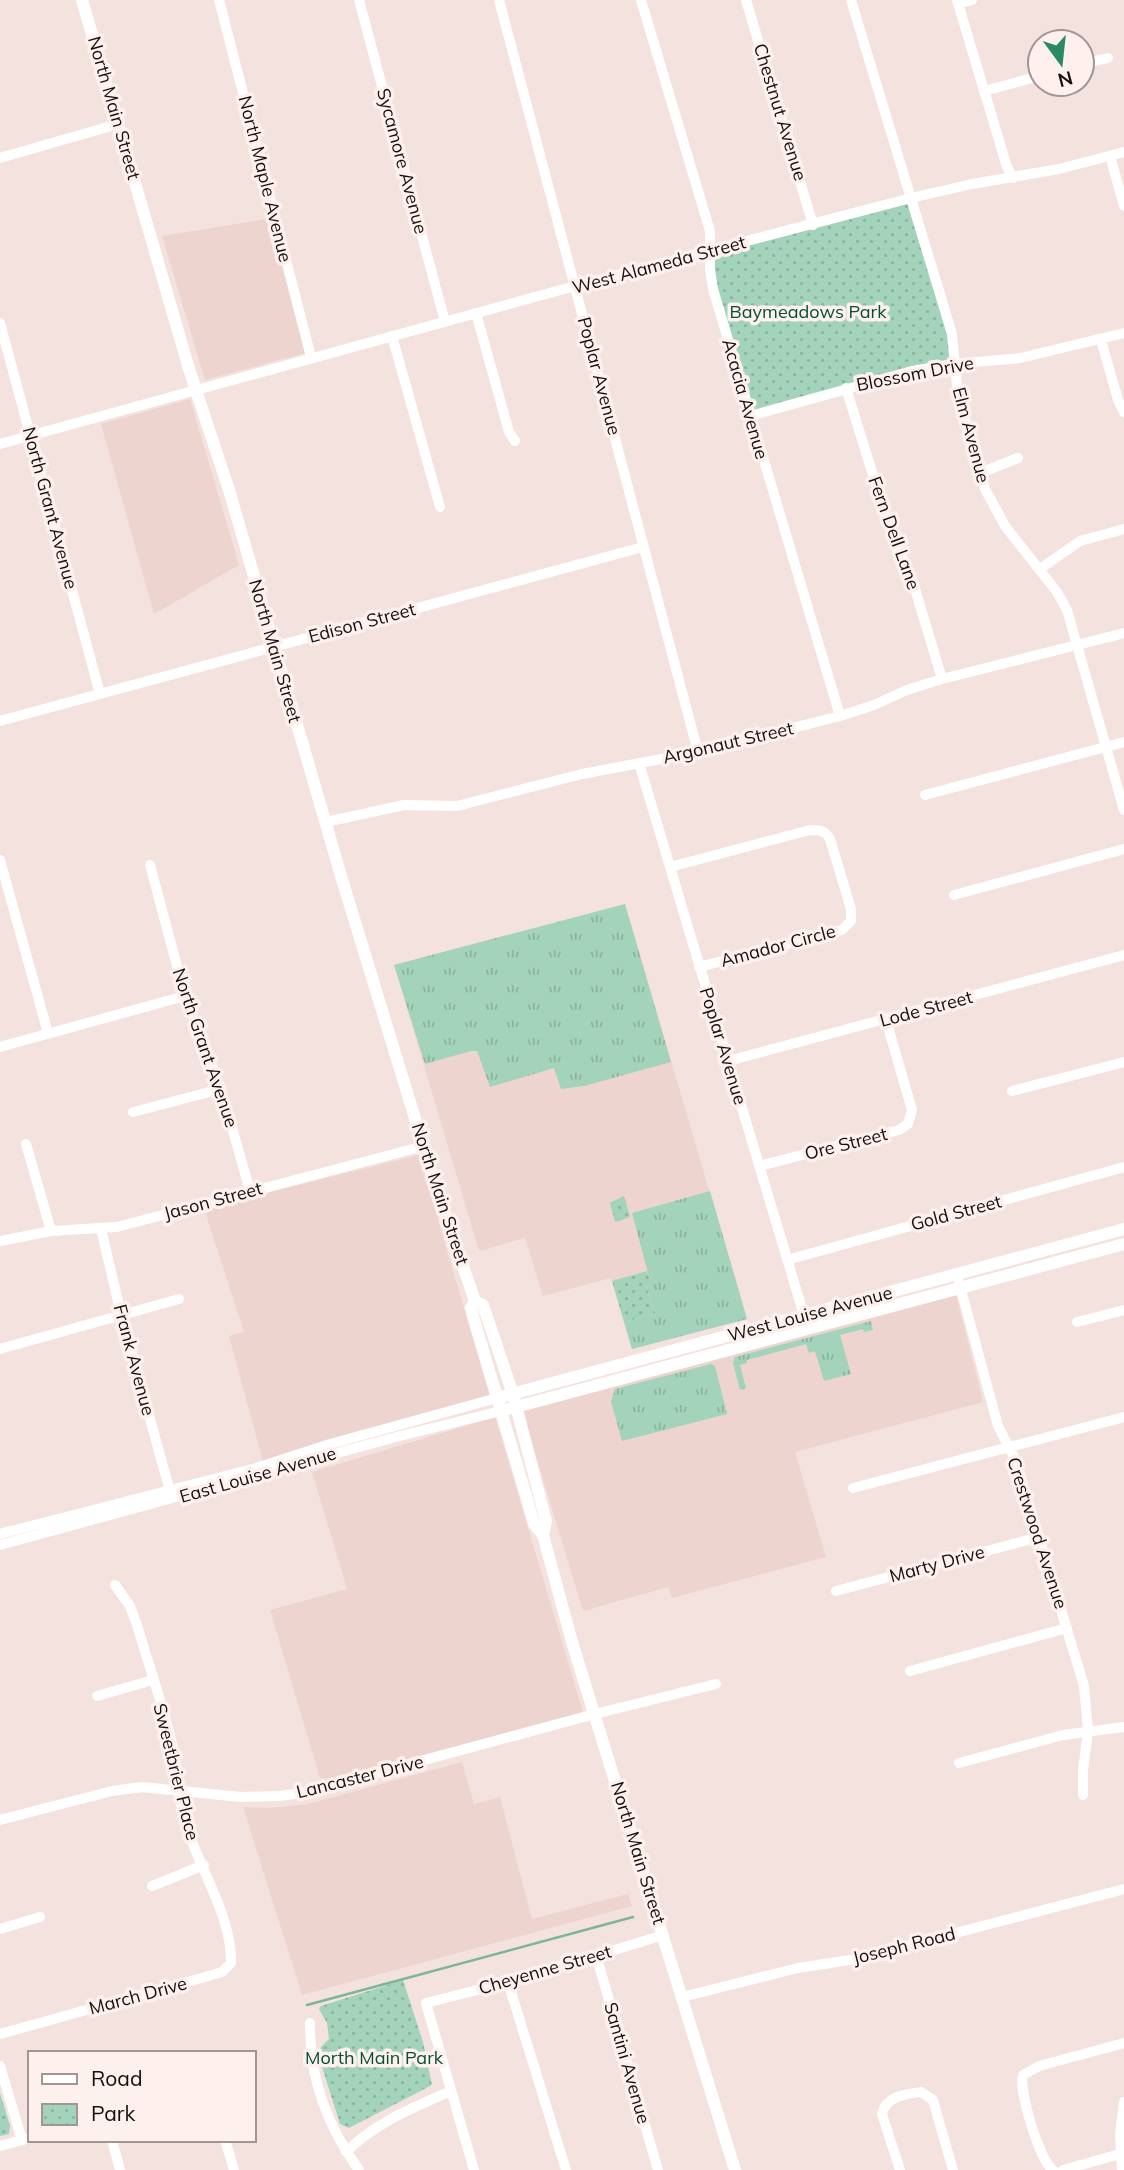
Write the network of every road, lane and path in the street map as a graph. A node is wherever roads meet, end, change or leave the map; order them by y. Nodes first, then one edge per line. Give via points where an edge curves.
1 (82, 0) edge
2 (219, 0) edge
3 (359, 0) edge
4 (499, 0) edge
5 (641, 0) edge
6 (746, 0) edge
7 (851, 0) edge
8 (972, 0) edge
9 (957, 2) edge
10 (1108, 58) dead end
11 (1096, 61) edge
12 (1026, 80) edge
13 (984, 91) junction
14 (118, 124) junction
15 (1124, 152) edge
16 (1110, 156) junction
17 (0, 158) edge
18 (1013, 178) junction
19 (911, 198) junction
20 (1124, 206) edge
21 (813, 225) junction
22 (710, 251) junction
23 (575, 286) junction
24 (476, 313) junction
25 (445, 322) junction
26 (0, 323) edge
27 (1124, 333) edge
28 (392, 336) junction
29 (1101, 340) junction
30 (311, 357) junction
31 (954, 364) junction
32 (846, 388) junction
33 (197, 390) junction
34 (1124, 412) edge
35 (750, 416) junction
36 (31, 435) junction
37 (515, 442) dead end
38 (0, 444) edge
39 (1018, 458) dead end
40 (980, 472) junction
41 (440, 507) dead end
42 (1124, 529) edge
43 (643, 547) junction
44 (1040, 569) junction
45 (1124, 633) edge
46 (1077, 645) junction
47 (273, 647) junction
48 (942, 679) junction
49 (100, 694) junction
50 (840, 716) junction
51 (0, 721) edge
52 (1124, 742) edge
53 (1105, 747) junction
54 (698, 752) junction
55 (639, 763) junction
56 (925, 795) dead end
57 (1124, 810) edge
58 (326, 822) junction
59 (1124, 849) edge
60 (0, 860) edge
61 (150, 865) dead end
62 (670, 867) junction
63 (954, 895) dead end
64 (1124, 955) edge
65 (699, 967) junction
66 (185, 996) junction
67 (886, 1020) junction
68 (48, 1033) junction
69 (0, 1047) edge
70 (728, 1061) junction
71 (1124, 1062) edge
72 (221, 1089) junction
73 (1012, 1091) dead end
74 (133, 1112) dead end
75 (26, 1144) dead end
76 (424, 1146) junction
77 (759, 1166) junction
78 (1124, 1167) edge
79 (250, 1191) junction
80 (101, 1229) junction
81 (1124, 1229) edge
82 (51, 1231) junction
83 (0, 1241) edge
84 (1124, 1244) edge
85 (788, 1259) junction
86 (959, 1281) junction
87 (179, 1299) dead end
88 (475, 1301) junction
89 (1124, 1310) edge
90 (121, 1314) junction
91 (806, 1322) junction
92 (1077, 1322) dead end
93 (0, 1349) edge
94 (513, 1394) junction
95 (499, 1405) junction
96 (517, 1407) junction
97 (1124, 1417) edge
98 (1009, 1446) junction
99 (853, 1488) dead end
100 (171, 1495) junction
101 (0, 1534) edge
102 (543, 1535) junction
103 (1039, 1537) junction
104 (0, 1545) edge
105 (115, 1585) dead end
106 (836, 1591) dead end
107 (1067, 1628) junction
108 (910, 1671) dead end
109 (153, 1680) junction
110 (716, 1684) dead end
111 (97, 1696) dead end
112 (595, 1714) junction
113 (1124, 1727) edge
114 (1088, 1731) junction
115 (959, 1763) dead end
116 (180, 1789) junction
117 (1083, 1795) dead end
118 (0, 1820) edge
119 (204, 1865) junction
120 (152, 1886) dead end
121 (1124, 1889) edge
122 (40, 1917) dead end
123 (222, 1920) joint
124 (0, 1928) edge
125 (664, 1936) junction
126 (596, 1955) junction
127 (508, 1982) junction
128 (682, 1997) junction
129 (310, 2023) dead end
130 (0, 2034) edge
131 (1124, 2043) edge
132 (0, 2066) edge
133 (451, 2091) junction
134 (1124, 2102) edge
135 (26, 2139) edge
136 (113, 2142) edge
137 (226, 2142) edge
138 (0, 2146) edge
139 (346, 2152) junction
140 (1122, 2153) edge
141 (121, 2170) edge
142 (234, 2170) edge
143 (359, 2170) edge
144 (474, 2170) edge
145 (566, 2170) edge
146 (658, 2170) edge
147 (736, 2170) edge
148 (900, 2170) edge
149 (953, 2170) edge
150 (1053, 2170) edge
151 (1063, 2170) edge
152 (1122, 2170) edge

1 - 14 main road, North Main Street
2 - 30 street, North Maple Avenue
3 - 25 street, Sycamore Avenue
4 - 23 street, Poplar Avenue
5 - 22 street, Acacia Avenue via 710,230
6 - 21 street, Chestnut Avenue
7 - 19 street, Elm Avenue
8 - 9 street
9 - 13 street
10 - 11 street
12 - 13 street
13 - 18 street
14 - 17 street
14 - 33 main road, North Main Street
15 - 16 street, West Alameda Street
16 - 18 street, West Alameda Street
16 - 20 street
18 - 19 street, West Alameda Street
19 - 21 street, West Alameda Street
19 - 31 street, Elm Avenue via 952,334
21 - 22 street, West Alameda Street
22 - 23 street, West Alameda Street
22 - 35 street, Acacia Avenue via 713,289
23 - 24 street, West Alameda Street
23 - 43 street, Poplar Avenue
24 - 25 street, West Alameda Street
24 - 37 street
25 - 28 street, West Alameda Street
26 - 36 street, North Grant Avenue
27 - 29 street, Blossom Drive
28 - 30 street, West Alameda Street
28 - 41 street
29 - 31 street, Blossom Drive via 1020,358
29 - 34 street
30 - 33 street, West Alameda Street
31 - 32 street, Blossom Drive
31 - 40 street, Elm Avenue via 958,397
32 - 35 street, Blossom Drive
32 - 48 street, Fern Dell Lane
33 - 36 street, West Alameda Street
33 - 47 main road, North Main Street
35 - 50 street, Acacia Avenue
36 - 38 street, West Alameda Street
36 - 49 street, North Grant Avenue
39 - 40 street
40 - 44 street, Elm Avenue via 995,511
42 - 44 street via 1080,541
43 - 47 street, Edison Street
43 - 54 street, Poplar Avenue
44 - 46 street, Elm Avenue via 1067,610
45 - 46 street, Argonaut Street
46 - 48 street, Argonaut Street
46 - 53 street, Elm Avenue
47 - 49 street, Edison Street
47 - 58 main road, North Main Street
48 - 50 street, Argonaut Street
49 - 51 street, Edison Street
50 - 54 street, Argonaut Street
52 - 53 street
53 - 56 street
53 - 57 street, Elm Avenue
54 - 55 street, Argonaut Street
55 - 58 street, Argonaut Street via 457,806 384,807
55 - 62 street, Poplar Avenue
58 - 76 main road, North Main Street
59 - 63 street
60 - 68 street
61 - 66 street, North Grant Avenue
62 - 65 street, Poplar Avenue
62 - 65 street, Amador Circle via 819,830 830,839 848,897 851,921 842,930
64 - 67 street, Lode Street
65 - 70 street, Poplar Avenue
66 - 68 street
66 - 72 street, North Grant Avenue
67 - 70 street, Lode Street
67 - 77 street, Ore Street via 912,1110 908,1124
68 - 69 street
70 - 77 street, Poplar Avenue
71 - 73 street
72 - 74 street
72 - 79 street, North Grant Avenue
75 - 82 street
76 - 79 street, Jason Street
76 - 88 main road, North Main Street
77 - 85 street, Poplar Avenue
78 - 85 street, Gold Street
79 - 80 street, Jason Street
80 - 82 street, Jason Street
80 - 90 street, Frank Avenue
81 - 86 main road, West Louise Avenue
82 - 83 street, Jason Street
84 - 86 main road, West Louise Avenue
85 - 91 street, Poplar Avenue
86 - 91 main road, West Louise Avenue
86 - 98 street, Crestwood Avenue via 998,1426
87 - 90 street
88 - 94 main road, North Main Street via 483,1305
88 - 95 main road, North Main Street via 471,1308
89 - 92 street
90 - 93 street
90 - 100 street, Frank Avenue
91 - 94 main road, West Louise Avenue
91 - 96 main road, West Louise Avenue
94 - 95 main road, West Louise Avenue
94 - 96 main road, North Main Street
95 - 96 main road, East Louise Avenue
95 - 100 street, East Louise Avenue via 396,1437
95 - 102 main road, North Main Street via 534,1524
96 - 102 main road, North Main Street via 546,1521
97 - 98 street
98 - 99 street
98 - 103 street, Crestwood Avenue
100 - 101 street, East Louise Avenue
100 - 104 street, East Louise Avenue
102 - 112 main road, North Main Street
103 - 106 street, Marty Drive
103 - 107 street, Crestwood Avenue
105 - 109 street, Sweetbrier Place via 130,1606
107 - 108 street
107 - 114 street, Crestwood Avenue via 1084,1686
109 - 111 street
109 - 116 street, Sweetbrier Place
110 - 112 street, Lancaster Drive
112 - 116 street, Lancaster Drive via 302,1793 240,1797
112 - 125 main road, North Main Street
113 - 114 street
114 - 115 street
114 - 117 street, Crestwood Avenue
116 - 118 street, Lancaster Drive via 124,1789
116 - 119 street, Sweetbrier Place via 184,1818
119 - 120 street
119 - 123 street, Sweetbrier Place
121 - 128 street, Joseph Road via 856,1959 798,1968
122 - 124 street
123 - 130 street, March Drive via 231,1952 230,1964 222,1972
125 - 126 street, Cheyenne Street
125 - 128 main road, North Main Street
126 - 127 street, Cheyenne Street
126 - 146 street, Santini Avenue
127 - 133 street, Cheyenne Street via 426,2003
127 - 145 street
128 - 147 main road, North Main Street
129 - 139 street via 314,2073 328,2119
131 - 150 street via 1039,2066 1023,2075 1021,2088 1044,2161
132 - 135 street
133 - 139 street via 394,2116
133 - 144 street
134 - 140 street
135 - 138 street
136 - 141 street
137 - 142 street
139 - 143 street
140 - 151 street
140 - 152 street
148 - 149 street via 882,2114 884,2105 921,2092 933,2100

